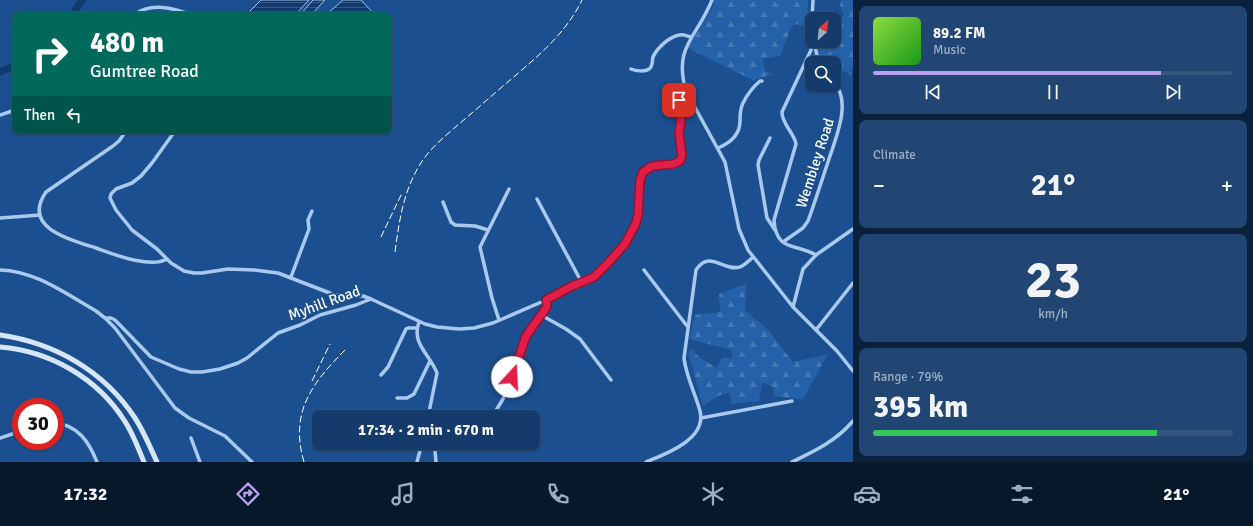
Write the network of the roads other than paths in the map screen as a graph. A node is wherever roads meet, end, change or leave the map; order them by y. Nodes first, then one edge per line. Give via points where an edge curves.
1 (712, 0) edge
2 (813, 0) edge
3 (139, 12) edge
4 (180, 12) edge
5 (812, 12) edge
6 (691, 37) junction
7 (811, 48) edge
8 (631, 69) dead end
9 (762, 81) dead end
10 (686, 91) junction
11 (841, 91) edge
12 (12, 111) edge
13 (0, 115) edge
14 (123, 134) edge
15 (173, 134) edge
16 (770, 138) dead end
17 (718, 148) junction
18 (509, 188) dead end
19 (537, 199) dead end
20 (443, 202) dead end
21 (312, 211) dead end
22 (40, 215) junction
23 (0, 218) edge
24 (853, 228) edge
25 (488, 230) junction
26 (774, 230) junction
27 (783, 242) junction
28 (816, 255) junction
29 (753, 257) junction
30 (167, 259) junction
31 (0, 270) edge
32 (644, 270) dead end
33 (291, 277) junction
34 (582, 282) junction
35 (853, 283) edge
36 (371, 299) junction
37 (546, 300) junction
38 (793, 307) junction
39 (542, 315) junction
40 (105, 318) junction
41 (499, 320) junction
42 (419, 322) junction
43 (687, 326) junction
44 (417, 328) junction
45 (816, 330) junction
46 (0, 335) edge
47 (0, 347) edge
48 (430, 361) junction
49 (853, 371) edge
50 (381, 375) dead end
51 (612, 380) dead end
52 (397, 398) dead end
53 (792, 402) dead end
54 (429, 410) edge
55 (496, 410) edge
56 (701, 418) junction
57 (853, 421) edge
58 (64, 425) edge
59 (12, 434) edge
60 (0, 438) edge
61 (191, 438) dead end
62 (420, 450) edge
63 (436, 450) edge
64 (97, 462) edge
65 (144, 462) edge
66 (157, 462) edge
67 (200, 462) edge
68 (252, 462) edge
69 (417, 462) edge
70 (436, 462) edge
71 (646, 462) edge
72 (792, 462) edge

1 - 6 street
2 - 5 street
3 - 4 street via 151,7
6 - 8 street via 678,35 661,46 649,69
6 - 10 street via 684,51 682,65
7 - 26 street via 782,112 796,144 775,214
9 - 17 street via 752,89 743,103 735,137 728,144
10 - 17 street
10 - 34 street, Myhill Road via 679,103 682,155 680,161 652,166 643,172 637,219 628,239 598,274
11 - 27 street, Wembley Road via 844,113 808,221 803,228
12 - 13 street
14 - 22 street via 113,146 46,192 41,202
15 - 30 street via 141,176 132,183 116,189 110,196 116,210 132,230
16 - 26 street via 758,165 767,218
17 - 29 street via 727,165 739,229
18 - 25 street
19 - 34 street
20 - 25 street via 451,222
21 - 33 street via 308,220 309,229
22 - 23 street
22 - 30 street via 51,230 71,240 135,260 158,262
24 - 28 street
25 - 41 street via 480,250
26 - 27 street
27 - 28 street
28 - 38 street via 802,271
29 - 38 street
29 - 43 street via 738,267 710,260 698,267 694,276
30 - 33 street via 177,267 194,273 228,269 254,270
31 - 40 street via 33,276
32 - 43 street
33 - 36 street via 335,295 363,296
34 - 37 street, Myhill Road
35 - 45 street
36 - 40 street, Myhill Road via 320,315 278,333 238,363 202,372 179,369 156,359 115,320
36 - 42 street, Myhill Road
37 - 39 street via 547,306
37 - 41 street, Myhill Road
38 - 45 street
39 - 51 street via 580,339
39 - 55 street via 526,336 503,399
40 - 68 street via 175,408 189,418 221,433
41 - 42 street, Myhill Road via 474,328 459,329
42 - 44 street
43 - 56 street via 684,364
44 - 48 street via 418,339
44 - 50 street via 406,329 388,367
45 - 49 street
46 - 66 main road via 46,346 94,373 116,394 134,417
47 - 65 main road via 43,356 66,366 100,390 121,415
48 - 52 street via 414,394 407,398
48 - 54 street via 437,373
53 - 56 street
56 - 71 street via 696,431 685,443
57 - 72 street via 829,443
58 - 64 street via 80,433
59 - 60 street
61 - 67 street
62 - 69 street
63 - 70 street

